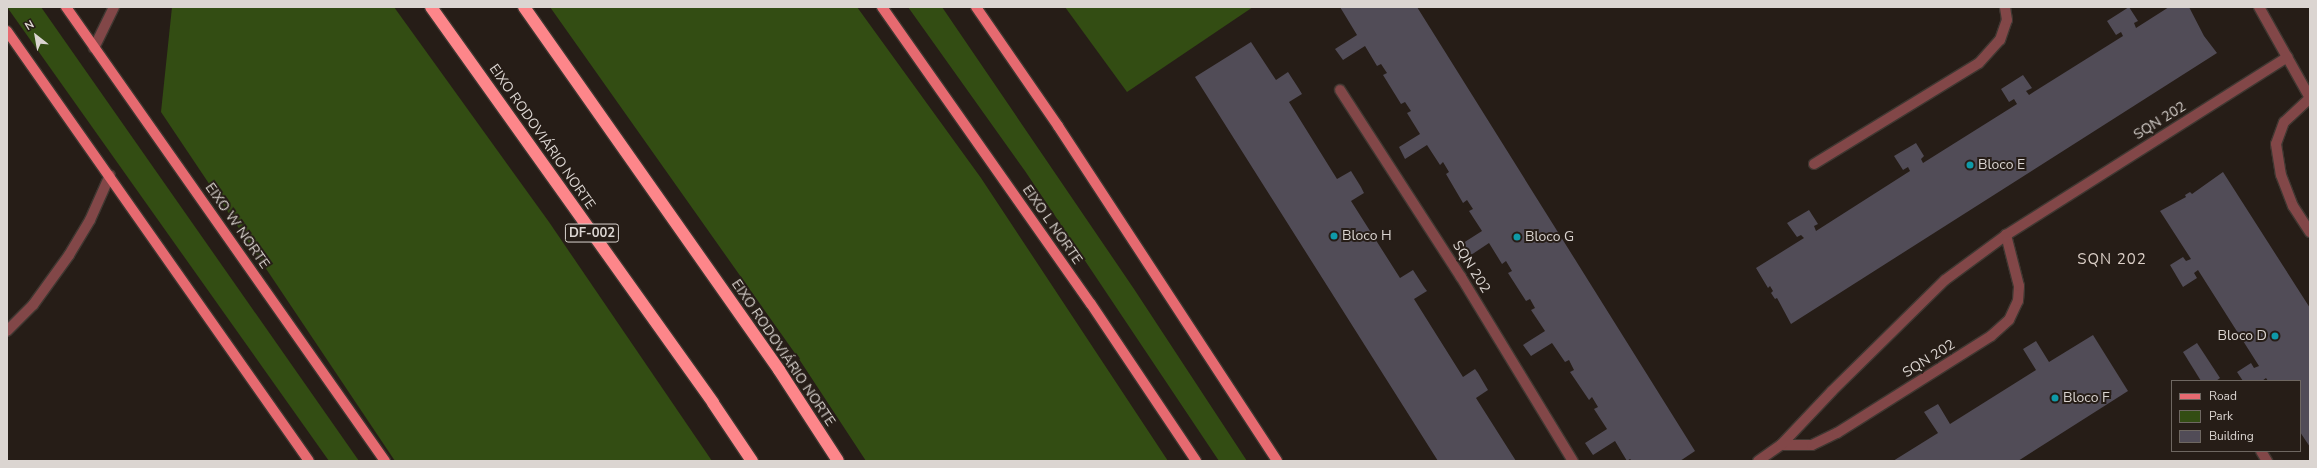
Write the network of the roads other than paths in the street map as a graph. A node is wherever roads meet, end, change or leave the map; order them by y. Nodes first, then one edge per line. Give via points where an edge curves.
1 (66, 7) edge
2 (114, 7) edge
3 (431, 7) edge
4 (524, 7) edge
5 (882, 7) edge
6 (976, 7) edge
7 (2005, 7) edge
8 (2259, 7) edge
9 (7, 31) edge
10 (94, 48) junction
11 (2288, 57) junction
12 (1340, 90) dead end
13 (2310, 98) edge
14 (1814, 164) dead end
15 (110, 174) junction
16 (2310, 232) edge
17 (2006, 235) junction
18 (7, 331) edge
19 (1781, 445) junction
20 (2262, 452) edge
21 (309, 461) edge
22 (385, 461) edge
23 (752, 461) edge
24 (838, 461) edge
25 (1196, 461) edge
26 (1277, 461) edge
27 (1573, 461) edge
28 (1758, 461) edge
29 (2267, 461) edge

1 - 10 main road, EIXO W NORTE
2 - 10 street
3 - 23 highway, EIXO RODOVIÁRIO NORTE / DF-002
4 - 24 highway, EIXO RODOVIÁRIO NORTE via 779,370
5 - 25 main road, EIXO L NORTE via 1091,304
6 - 26 main road via 1058,126
7 - 14 street via 2007,20 2000,40 1979,62
8 - 11 street
9 - 15 main road
10 - 22 main road, EIXO W NORTE
11 - 13 street
11 - 17 street, SQN 202
12 - 27 street, SQN 202 via 1462,277
13 - 16 street via 2284,122 2276,144 2293,206
15 - 18 street via 90,220 69,255 33,305
15 - 21 main road
17 - 19 street, SQN 202 via 1945,280
17 - 19 street, SQN 202 via 2019,286 2018,301 2009,320 1995,332 1837,433 1812,445
19 - 28 street, SQN 202
20 - 29 street

